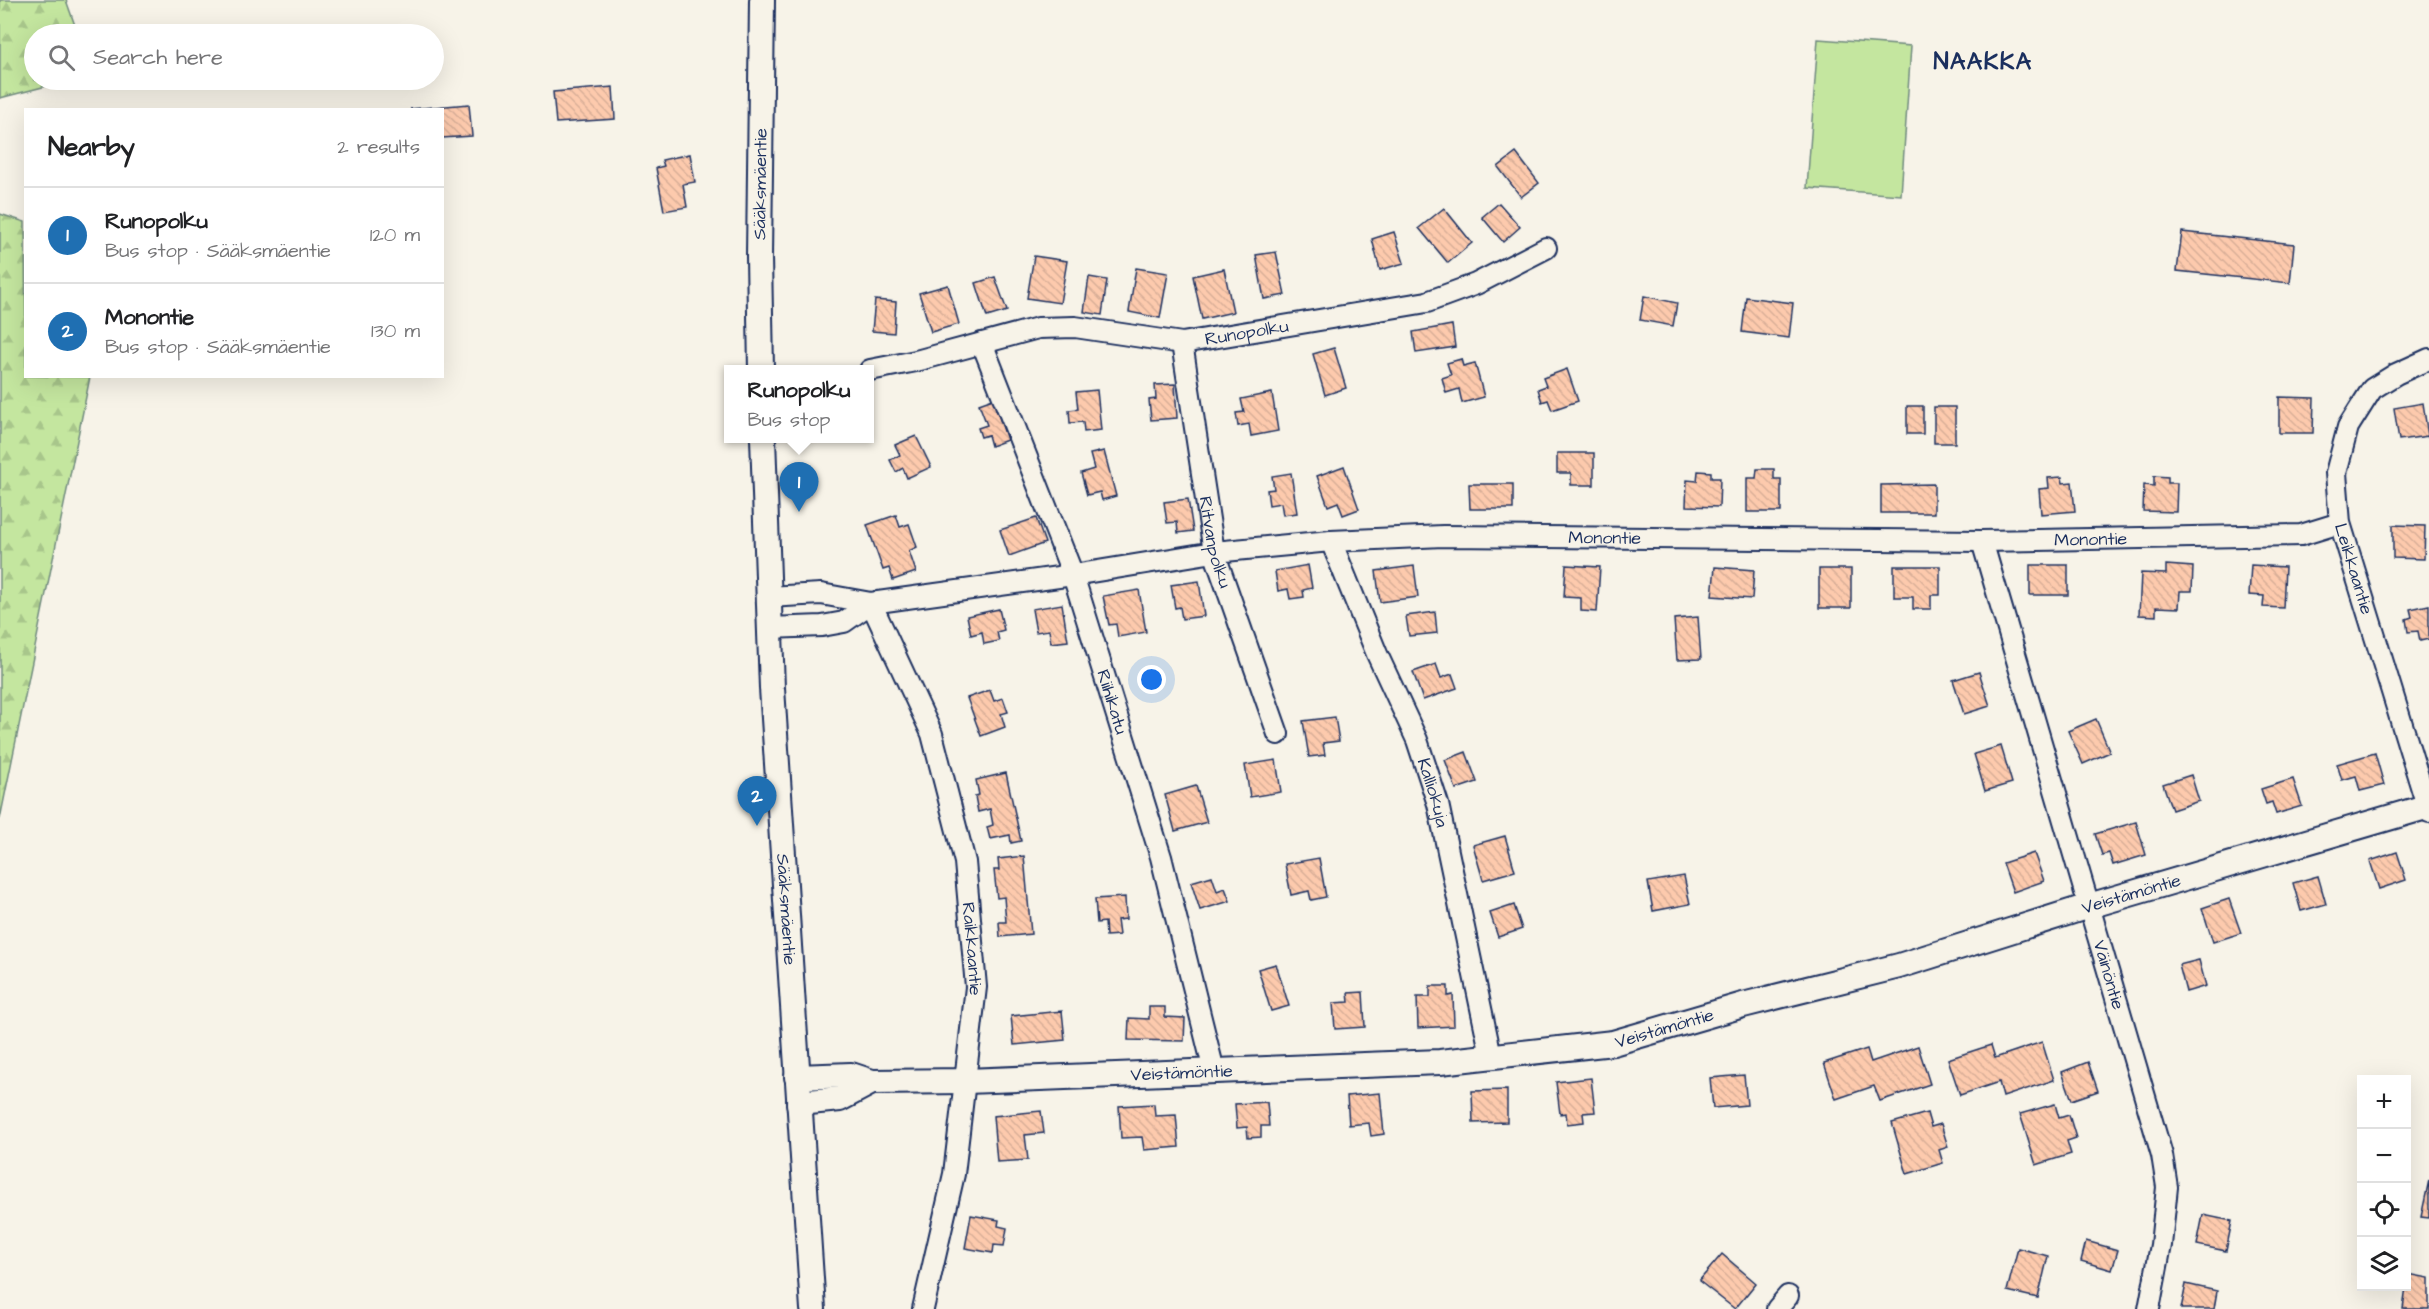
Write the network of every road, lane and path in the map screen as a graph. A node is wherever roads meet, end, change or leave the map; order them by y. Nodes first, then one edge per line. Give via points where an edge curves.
1 (762, 0) edge
2 (1546, 248) dead end
3 (982, 343) junction
4 (1182, 343) junction
5 (2429, 359) edge
6 (761, 365) edge
7 (874, 369) edge
8 (763, 443) edge
9 (2340, 523) junction
10 (1331, 541) junction
11 (1982, 541) junction
12 (1214, 552) junction
13 (1073, 575) junction
14 (768, 597) junction
15 (871, 603) junction
16 (769, 628) junction
17 (1278, 734) dead end
18 (2428, 808) edge
19 (2089, 906) junction
20 (1491, 1056) junction
21 (1214, 1071) junction
22 (797, 1077) junction
23 (966, 1081) junction
24 (872, 1082) junction
25 (799, 1103) junction
26 (813, 1309) edge
27 (923, 1309) edge
28 (2149, 1309) edge

1 - 6 street, Sääksmäentie
2 - 4 street, Runopolku via 1476,284 1426,302
3 - 4 street, Runopolku via 1038,328 1075,327
3 - 7 street, Runopolku
3 - 13 street, Riihikatu
4 - 12 street, Ritvanpolku
5 - 9 street, Leikkaantie via 2372,389 2348,427 2336,473
8 - 14 street, Sääksmäentie
9 - 11 street, Monontie via 2301,536
9 - 18 street, Leikkaantie
10 - 11 street, Monontie via 1443,536
10 - 12 street, Monontie
10 - 20 street, Kalliokuja via 1417,740 1438,804
11 - 19 street, Väinöntie
12 - 13 street, Monontie
12 - 17 street, Ritvanpolku
13 - 15 street, Monontie
13 - 21 street, Riihikatu via 1161,857
14 - 15 street, Monontie via 821,594
14 - 16 street, Sääksmäentie
15 - 16 street, Monontie via 844,622
15 - 23 street, Raikkaantie via 932,734 965,862 976,987
16 - 22 street, Sääksmäentie
18 - 19 street, Veistämöntie
19 - 20 street, Veistämöntie via 1899,966 1613,1043
19 - 28 street, Väinöntie via 2166,1179 2161,1245
20 - 21 street, Veistämöntie via 1440,1062
21 - 23 street, Veistämöntie
22 - 24 street, Veistämöntie via 851,1075
22 - 25 street, Sääksmäentie
23 - 24 street, Veistämöntie
23 - 27 street, Raikkaantie via 954,1174
24 - 25 street, Veistämöntie via 840,1099
25 - 26 street, Sääksmäentie

